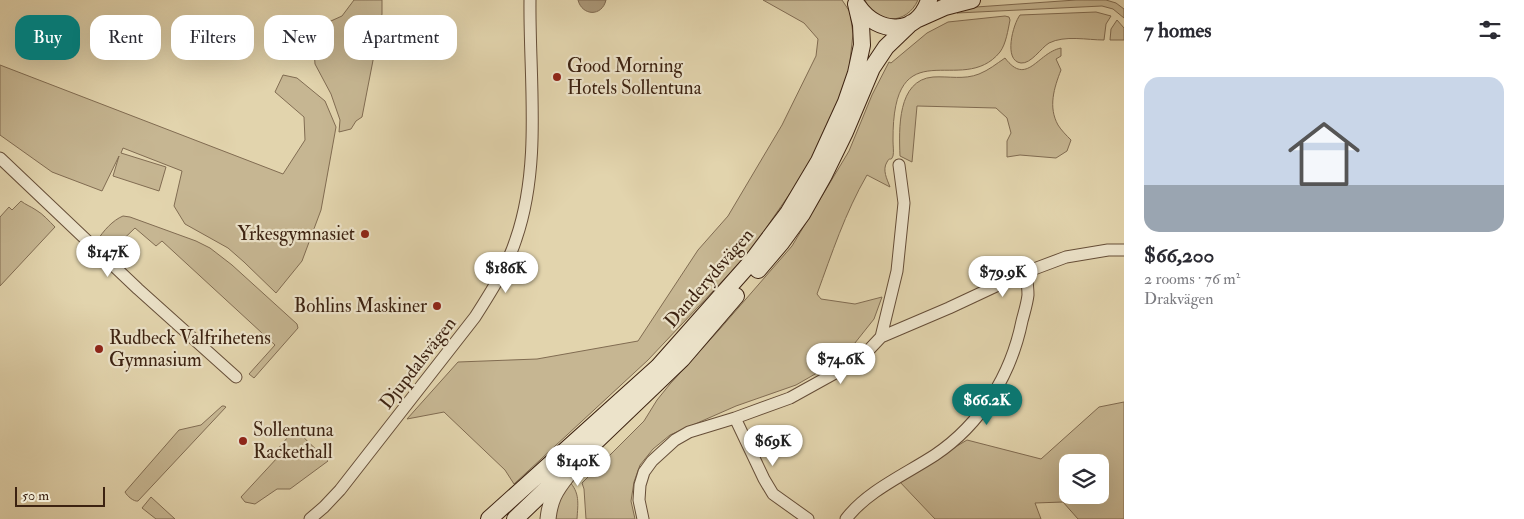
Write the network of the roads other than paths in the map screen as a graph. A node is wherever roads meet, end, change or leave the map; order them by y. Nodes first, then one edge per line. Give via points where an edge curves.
1 (530, 0) edge
2 (929, 0) edge
3 (972, 0) edge
4 (855, 2) edge
5 (915, 21) junction
6 (0, 158) edge
7 (899, 165) dead end
8 (1124, 250) edge
9 (1026, 272) junction
10 (881, 337) junction
11 (236, 377) dead end
12 (735, 418) junction
13 (589, 449) junction
14 (549, 464) junction
15 (518, 516) edge
16 (490, 518) edge
17 (310, 519) edge
18 (548, 519) edge
19 (643, 519) edge
20 (808, 519) edge
21 (846, 519) edge

1 - 17 street, Djupdalsvägen via 530,166 516,241 495,287 475,317 340,490
2 - 5 main road via 927,8
3 - 5 main road via 945,7
4 - 5 main road via 864,15 886,27 899,28
4 - 14 main road, Danderydsvägen via 862,24 862,45 856,73 819,162 788,213 752,261 658,367
5 - 13 main road, Danderydsvägen via 886,48 872,68 824,175 781,243 682,359
6 - 11 street
7 - 10 street via 904,203 897,271
8 - 9 street via 1066,257
9 - 10 street
9 - 21 street via 1028,296 1018,340 991,399 957,440 878,490
10 - 12 street via 846,368 790,398
12 - 19 street via 690,432 652,460 640,486
12 - 20 street via 773,494
13 - 15 main road, Danderydsvägen
13 - 18 street via 557,489
14 - 15 main road
14 - 16 main road, Danderydsvägen
15 - 16 main road

